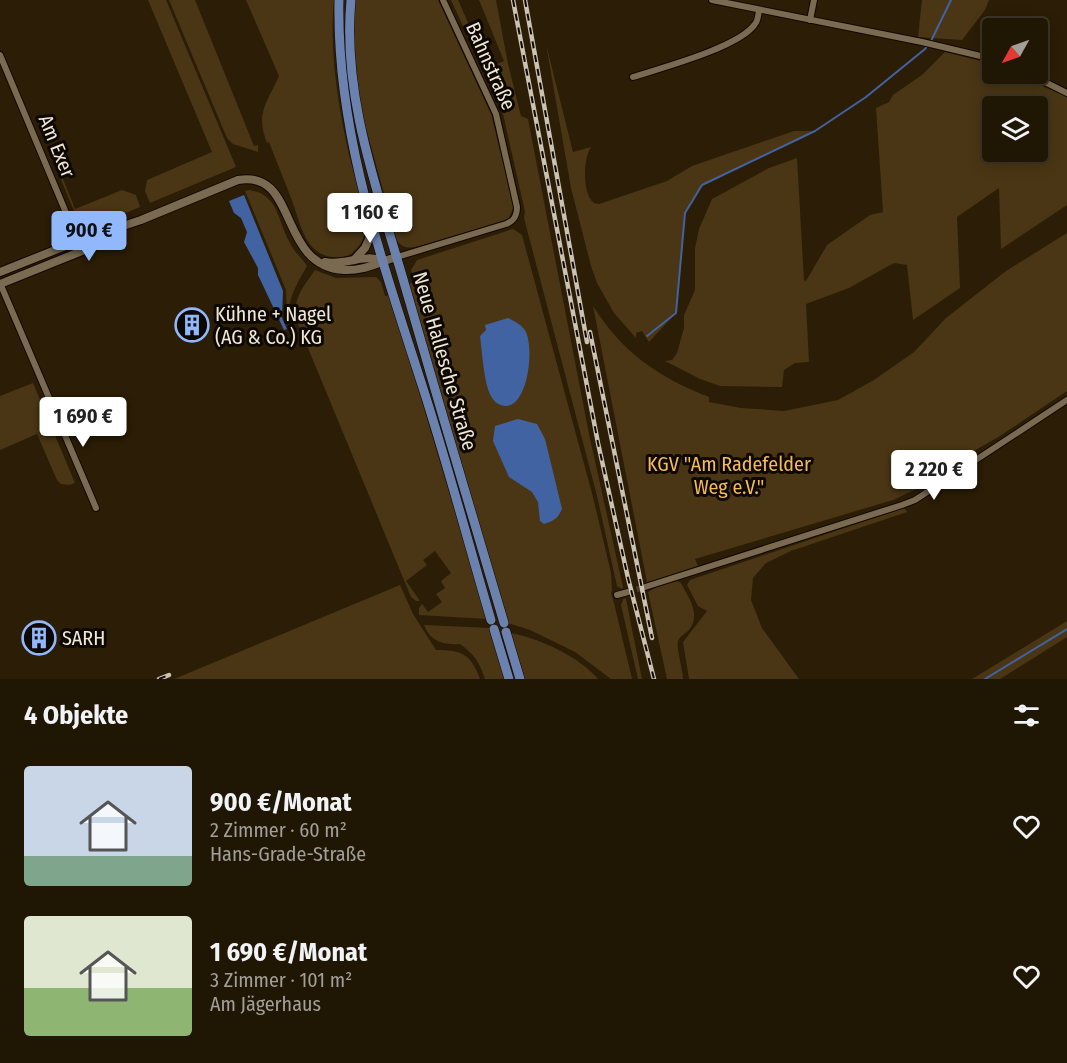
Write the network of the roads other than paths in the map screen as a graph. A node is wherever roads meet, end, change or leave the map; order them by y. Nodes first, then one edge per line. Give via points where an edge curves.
1 (339, 0) edge
2 (351, 0) edge
3 (443, 0) edge
4 (712, 0) edge
5 (814, 0) edge
6 (759, 11) junction
7 (810, 20) junction
8 (0, 55) edge
9 (982, 56) edge
10 (633, 77) dead end
11 (1048, 84) edge
12 (1067, 93) edge
13 (141, 220) junction
14 (374, 228) junction
15 (78, 241) junction
16 (82, 251) junction
17 (397, 257) junction
18 (354, 260) junction
19 (318, 261) junction
20 (384, 261) junction
21 (0, 272) edge
22 (0, 283) edge
23 (1067, 400) edge
24 (96, 508) dead end
25 (645, 587) tunnel mouth
26 (628, 592) tunnel mouth
27 (617, 596) dead end
28 (509, 679) edge
29 (520, 679) edge

1 - 14 main road, Neue Hallesche Straße via 343,93
2 - 17 main road, Neue Hallesche Straße via 354,92
3 - 17 street, Bahnstraße via 496,114 518,207 515,218 506,225
4 - 6 street
5 - 7 street
6 - 7 street
6 - 10 street via 757,22 740,37 682,62
7 - 9 street
8 - 15 street, Am Exer
11 - 12 street
13 - 15 street
13 - 16 street
13 - 19 street via 238,180 255,178 278,196 302,247
14 - 18 street
14 - 20 main road, Neue Hallesche Straße
15 - 16 street, Am Exer
15 - 21 street
16 - 22 street
17 - 20 street
17 - 29 main road, Neue Hallesche Straße
18 - 19 street via 334,264
18 - 20 street via 370,257
19 - 20 street via 333,269 346,270 369,268
20 - 28 main road, Neue Hallesche Straße
22 - 24 street
23 - 25 street via 915,500
26 - 27 street

